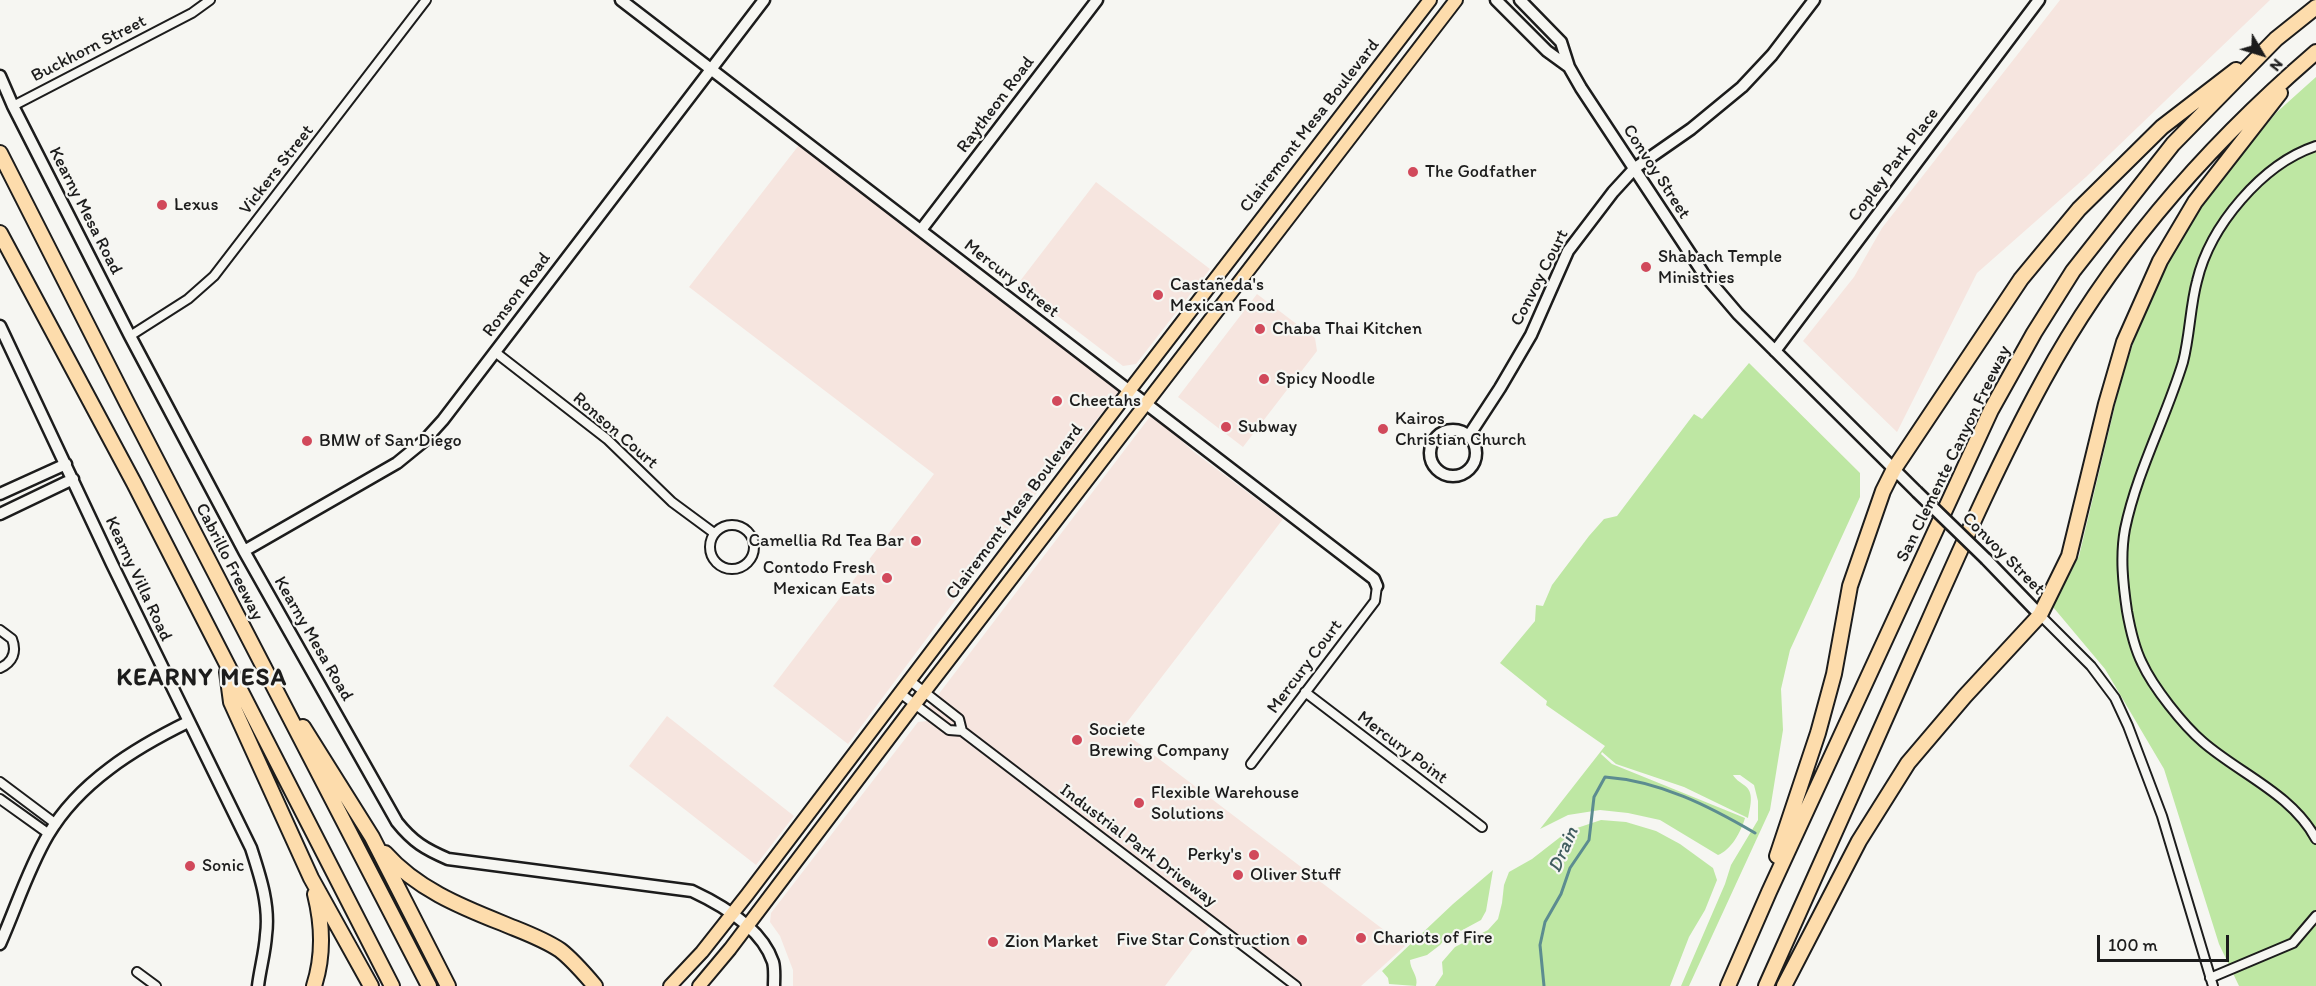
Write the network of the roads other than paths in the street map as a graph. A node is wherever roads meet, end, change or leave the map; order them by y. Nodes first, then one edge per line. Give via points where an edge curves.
1 (210, 0) edge
2 (426, 0) edge
3 (621, 0) edge
4 (764, 0) edge
5 (1097, 0) edge
6 (1430, 0) edge
7 (1456, 0) edge
8 (1496, 0) edge
9 (1520, 0) edge
10 (1814, 0) edge
11 (2039, 0) edge
12 (2316, 7) edge
13 (2276, 39) junction
14 (2316, 52) edge
15 (2301, 65) junction
16 (1569, 67) junction
17 (710, 70) junction
18 (0, 76) edge
19 (12, 105) junction
20 (2316, 146) edge
21 (0, 153) edge
22 (1635, 168) junction
23 (921, 230) junction
24 (0, 233) edge
25 (0, 326) edge
26 (130, 336) junction
27 (1775, 351) junction
28 (495, 352) junction
29 (1129, 391) junction
30 (1147, 404) junction
31 (1468, 437) junction
32 (66, 464) junction
33 (1894, 469) junction
34 (73, 480) junction
35 (0, 494) edge
36 (0, 514) edge
37 (714, 533) junction
38 (244, 551) junction
39 (1377, 586) joint
40 (2040, 615) junction
41 (0, 630) edge
42 (245, 633) junction
43 (226, 664) junction
44 (0, 668) edge
45 (909, 680) junction
46 (924, 692) junction
47 (1305, 692) junction
48 (900, 693) junction
49 (915, 704) junction
50 (188, 722) junction
51 (962, 731) junction
52 (1251, 764) dead end
53 (0, 782) edge
54 (0, 799) edge
55 (56, 824) junction
56 (1482, 827) dead end
57 (49, 834) junction
58 (372, 837) junction
59 (2316, 839) edge
60 (311, 878) junction
61 (1769, 892) junction
62 (731, 915) junction
63 (2316, 916) edge
64 (747, 927) junction
65 (0, 944) edge
66 (137, 972) dead end
67 (2211, 982) edge
68 (156, 986) edge
69 (258, 986) edge
70 (314, 986) edge
71 (371, 986) edge
72 (392, 986) edge
73 (429, 986) edge
74 (448, 986) edge
75 (595, 986) edge
76 (670, 986) edge
77 (699, 986) edge
78 (774, 986) edge
79 (1296, 986) edge
80 (1728, 986) edge
81 (1766, 986) edge
82 (1784, 986) edge

1 - 19 street, Buckhorn Street via 192,13
2 - 26 street, Vickers Street via 214,276 188,299
3 - 17 street, Mercury Street
4 - 17 street, Ronson Road
5 - 23 street, Raytheon Road
6 - 29 main road, Clairemont Mesa Boulevard
7 - 30 main road, Clairemont Mesa Boulevard
8 - 16 street, Convoy Street via 1547,51
9 - 16 street, Convoy Street via 1561,42
10 - 22 street, Convoy Court via 1742,87 1692,129
11 - 27 street, Copley Park Place
12 - 13 highway, San Clemente Canyon Freeway
13 - 33 highway via 2162,127 2079,209 2021,279
13 - 61 highway, San Clemente Canyon Freeway via 2173,144 2073,271 2034,333 1991,410
14 - 15 highway
15 - 40 highway via 2195,202 2160,261 2124,342 2068,556
15 - 81 highway via 2237,124 2185,180 2132,245 2044,380 1971,527
16 - 22 street, Convoy Street
17 - 23 street, Mercury Street
17 - 28 street, Ronson Road
18 - 19 street, Kearny Mesa Road
19 - 26 street, Kearny Mesa Road
20 - 59 street via 2302,151 2249,189 2210,246 2197,281 2183,361 2125,529 2122,561 2130,629 2142,664 2170,706 2202,741 2278,796 2304,820
21 - 42 highway, Cabrillo Freeway
22 - 27 street, Convoy Street via 1703,273
22 - 31 street, Convoy Court via 1568,251 1531,335
23 - 29 street, Mercury Street
24 - 43 highway
25 - 32 street, Kearny Villa Road
26 - 38 street, Kearny Mesa Road
27 - 33 street, Convoy Street
28 - 37 street, Ronson Court via 607,439 672,502
28 - 38 street, Ronson Road via 443,420 411,452
29 - 30 street, Mercury Street
29 - 45 main road, Clairemont Mesa Boulevard
30 - 39 street, Mercury Street via 1374,579
30 - 46 main road, Clairemont Mesa Boulevard
31 - 31 street via 1451,431 1438,436 1430,449 1437,470 1458,476 1469,469 1475,450
32 - 34 street, Kearny Villa Road
32 - 35 street
33 - 40 street, Convoy Street, bridge
33 - 61 highway via 1850,586 1832,684
34 - 36 street
34 - 50 street, Kearny Villa Road
37 - 37 street via 711,554 721,566 737,569 750,560 754,545 743,527 728,525
38 - 62 street, Kearny Mesa Road via 397,822 421,847 448,859 692,891
39 - 47 street, Mercury Court via 1375,601
40 - 67 street, Convoy Street via 2091,666 2115,698 2162,816
40 - 82 highway via 1908,763 1859,841
41 - 44 street via 12,639 14,652 8,664
42 - 58 highway
42 - 73 highway, Cabrillo Freeway
43 - 60 highway via 231,702
43 - 72 highway
45 - 46 street, Industrial Park Driveway
45 - 48 main road, Clairemont Mesa Boulevard
46 - 49 main road, Clairemont Mesa Boulevard
46 - 51 street, Industrial Park Driveway via 959,719
47 - 52 street, Mercury Court
47 - 56 street, Mercury Point
48 - 49 street, Industrial Park Driveway
48 - 62 main road, Clairemont Mesa Boulevard
49 - 51 street, Industrial Park Driveway via 949,730
49 - 64 main road, Clairemont Mesa Boulevard
50 - 55 street via 146,743 106,771
50 - 69 street, Kearny Villa Road via 251,848 262,883 267,933
51 - 79 street, Industrial Park Driveway
53 - 55 street
54 - 57 street
55 - 57 street
57 - 65 street
58 - 74 highway
58 - 75 highway via 393,862 426,889 533,935 559,950
60 - 70 highway via 322,932 321,966
60 - 71 highway
61 - 80 highway, San Clemente Canyon Freeway
62 - 64 street, Kearny Mesa Road
62 - 76 main road, Clairemont Mesa Boulevard
63 - 67 street via 2293,943
64 - 77 main road, Clairemont Mesa Boulevard
64 - 78 street, Kearny Mesa Road via 762,941 774,964
66 - 68 street

